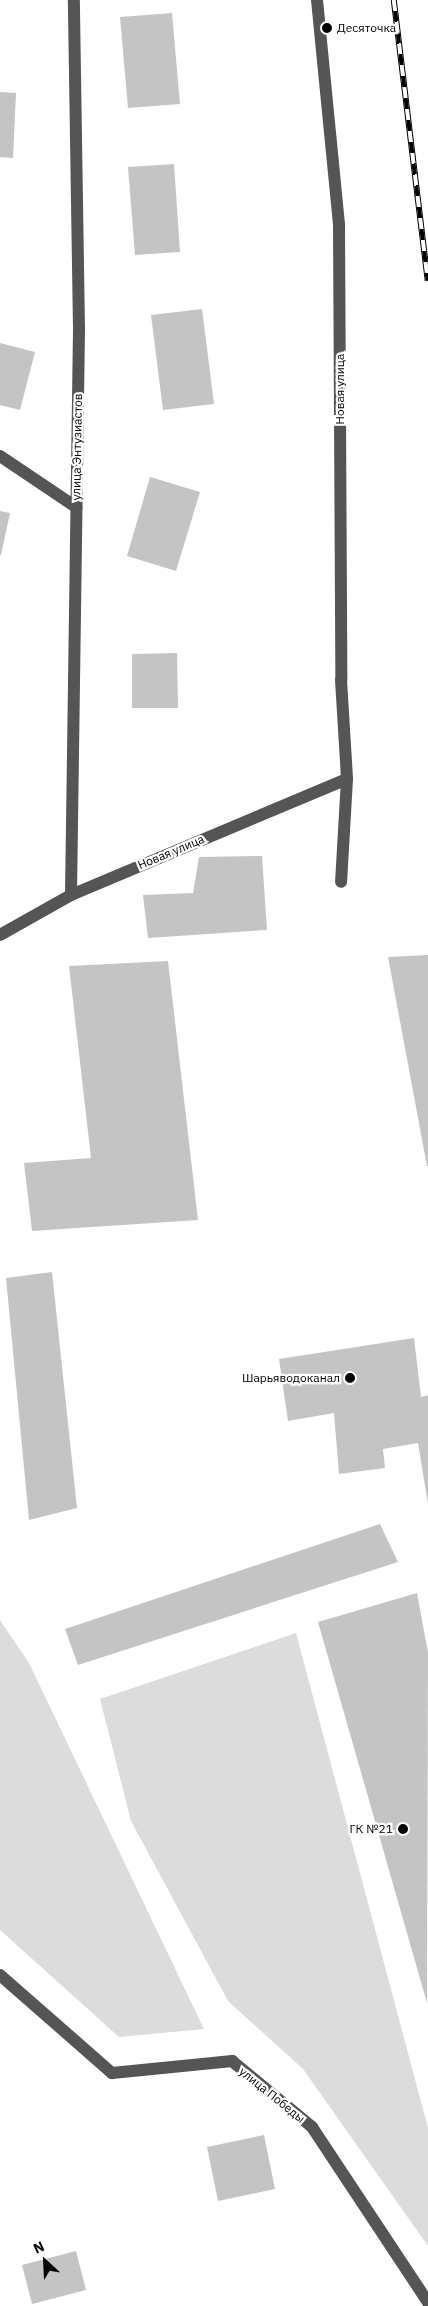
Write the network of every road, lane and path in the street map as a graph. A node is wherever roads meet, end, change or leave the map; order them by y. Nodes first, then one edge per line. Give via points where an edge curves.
1 (74, 0) edge
2 (317, 0) edge
3 (0, 456) edge
4 (76, 507) junction
5 (347, 778) junction
6 (341, 882) dead end
7 (71, 895) junction
8 (0, 935) edge
9 (0, 1975) edge
10 (428, 2302) edge

1 - 4 street, улица Энтузиастов
2 - 5 street, Новая улица via 339,225 341,680
3 - 4 street
4 - 7 street, улица Энтузиастов
5 - 6 street, Новая улица
5 - 7 street, Новая улица
7 - 8 street, Новая улица
9 - 10 street, улица Победы via 112,2073 232,2062 312,2127

